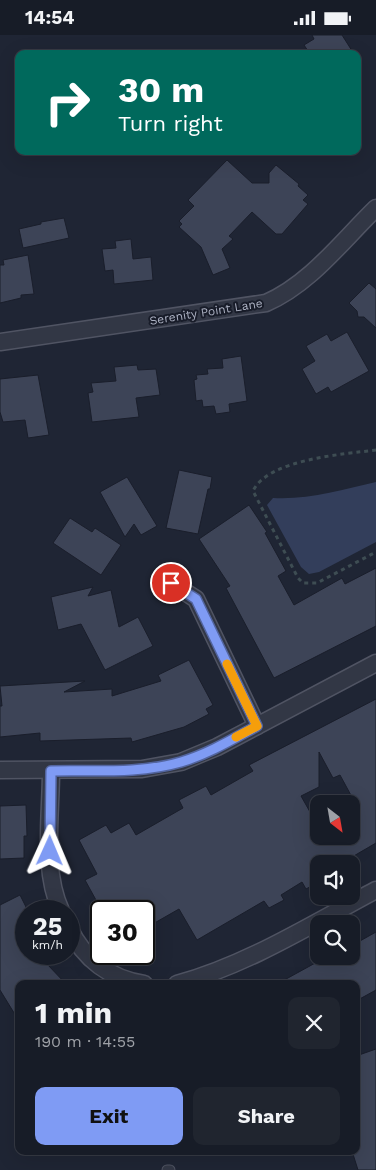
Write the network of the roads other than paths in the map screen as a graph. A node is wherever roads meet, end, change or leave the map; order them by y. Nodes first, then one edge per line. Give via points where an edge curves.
1 (376, 208) edge
2 (0, 341) edge
3 (171, 583) dead end
4 (376, 663) edge
5 (257, 726) junction
6 (0, 770) edge
7 (51, 771) junction
8 (376, 890) edge
9 (57, 900) edge
10 (80, 948) edge
11 (126, 980) edge
12 (192, 980) edge

1 - 2 street, Serenity Point Lane via 302,281 285,295 266,303
3 - 5 street via 196,599
4 - 5 street
5 - 7 street via 181,762 142,769
6 - 7 street
7 - 9 street via 51,867
8 - 12 street via 241,961
10 - 11 street via 98,967

